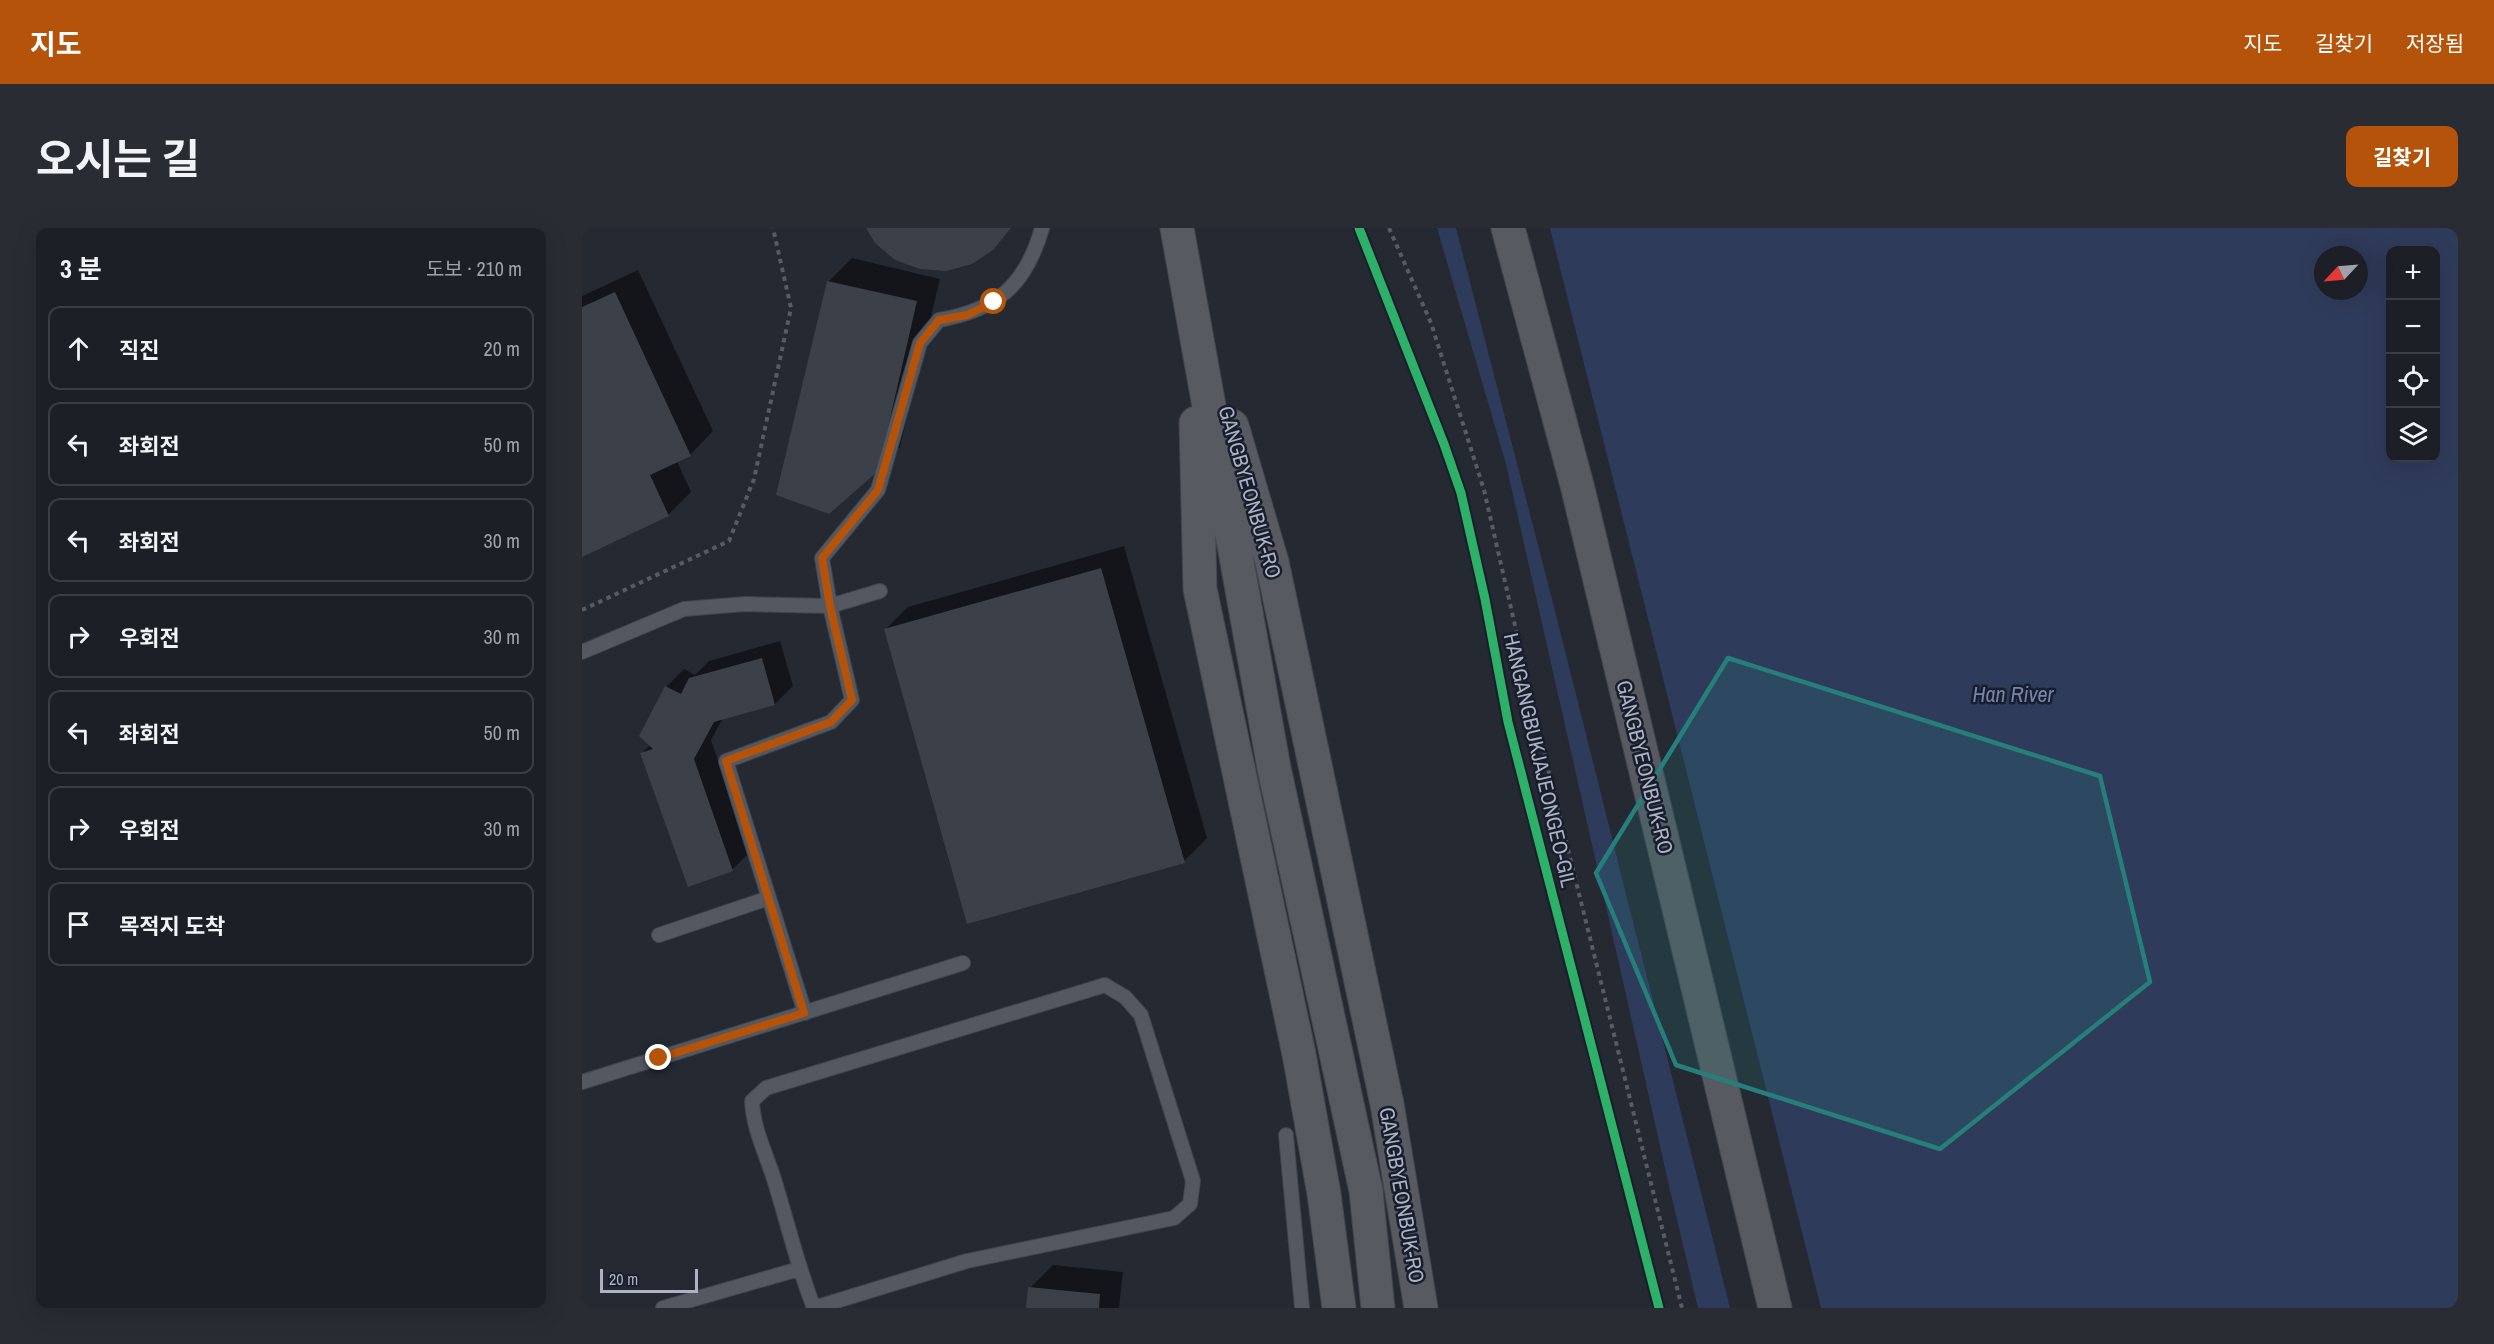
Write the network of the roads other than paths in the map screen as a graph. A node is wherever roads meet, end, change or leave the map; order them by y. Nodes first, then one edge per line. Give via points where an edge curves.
1 (1041, 228) edge
2 (1177, 228) edge
3 (1508, 228) edge
4 (1188, 278) junction
5 (1194, 313) junction
6 (880, 591) dead end
7 (830, 606) junction
8 (582, 652) edge
9 (769, 898) junction
10 (659, 935) dead end
11 (963, 963) dead end
12 (804, 1013) junction
13 (582, 1082) edge
14 (1286, 1135) dead end
15 (799, 1269) junction
16 (663, 1308) edge
17 (1302, 1308) edge
18 (1339, 1308) edge
19 (1378, 1308) edge
20 (1421, 1308) edge
21 (1775, 1308) edge

1 - 7 lane via 1036,249 1020,277 994,302 967,315 939,320 920,343 878,490 822,558
2 - 4 highway, GANGBYEONBUK-RO
3 - 21 highway, GANGBYEONBUK-RO via 1577,485
4 - 5 highway, GANGBYEONBUK-RO
4 - 20 highway, GANGBYEONBUK-RO via 1272,562 1387,1104
5 - 18 highway via 1200,589 1299,1054
5 - 19 highway, GANGBYEONBUK-RO via 1274,768 1366,1191
6 - 7 lane
7 - 8 lane via 745,604 684,609
7 - 9 lane via 852,700 831,722 726,761
9 - 10 lane
9 - 12 lane
11 - 12 lane
12 - 13 lane
14 - 17 lane
15 - 15 lane via 814,1308 967,1261 1174,1218 1190,1204 1193,1181 1141,1015 1125,997 1105,986 766,1088 752,1101 753,1115
15 - 16 lane

